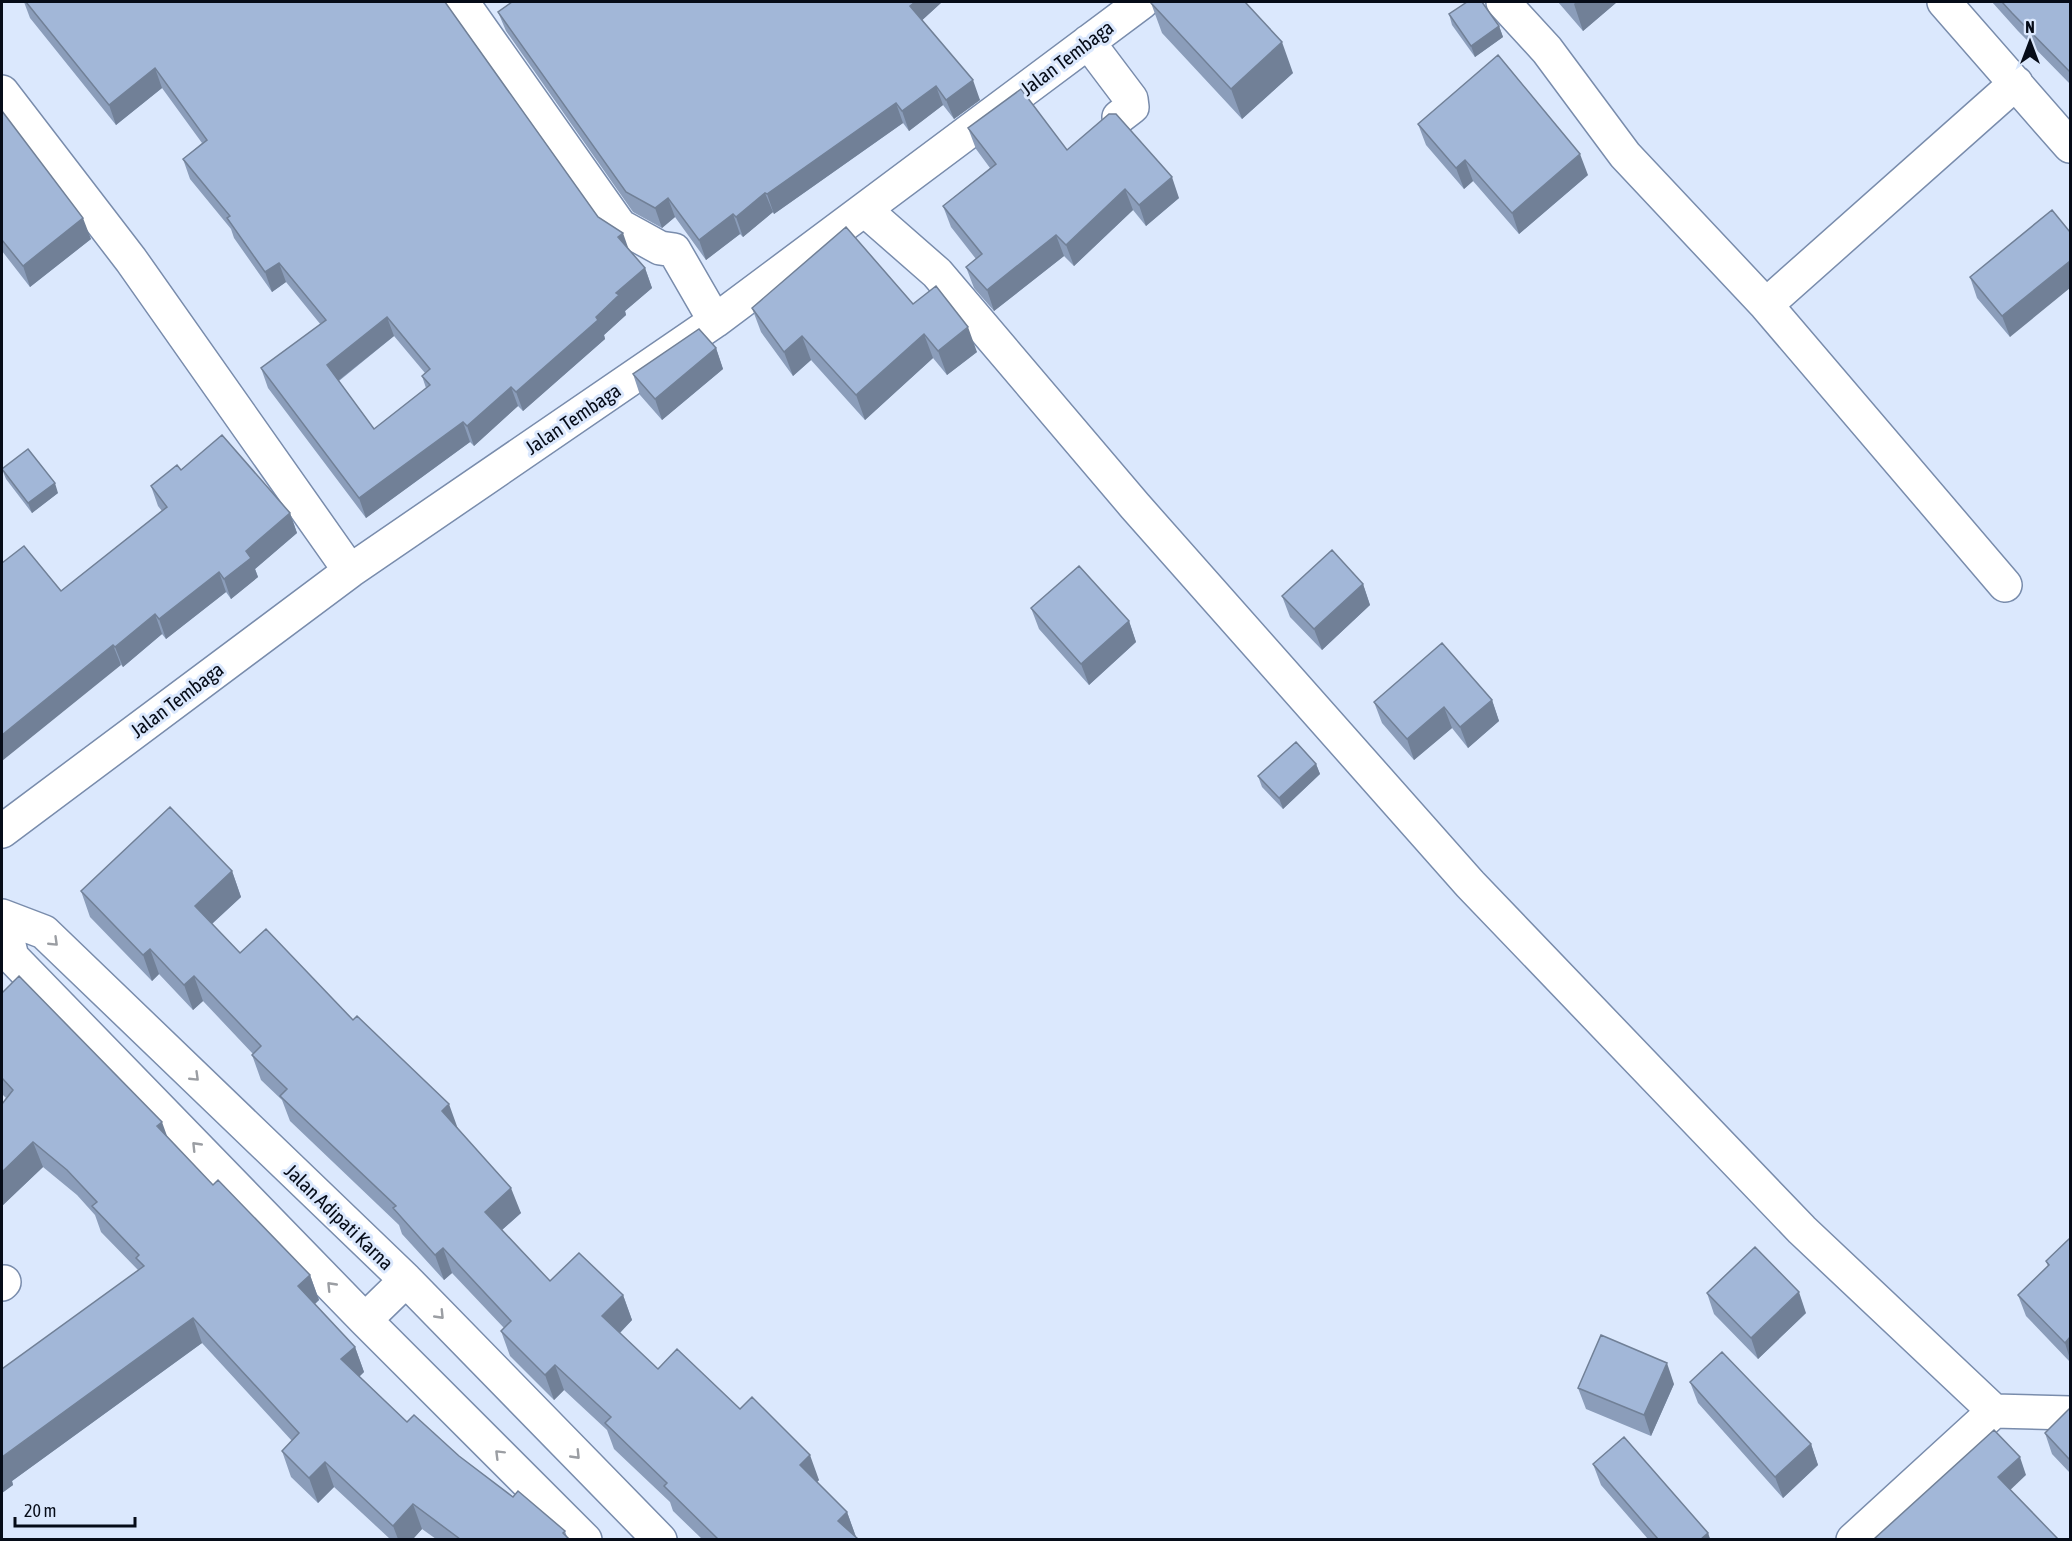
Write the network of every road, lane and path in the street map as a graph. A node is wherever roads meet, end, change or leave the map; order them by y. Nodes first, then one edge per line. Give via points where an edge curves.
1 (462, 2) edge
2 (1142, 2) edge
3 (1503, 2) edge
4 (1944, 2) edge
5 (1100, 58) junction
6 (2016, 83) junction
7 (2, 92) edge
8 (1119, 117) edge
9 (2070, 146) edge
10 (865, 210) junction
11 (1766, 305) junction
12 (715, 321) junction
13 (350, 571) junction
14 (2005, 585) dead end
15 (2, 831) edge
16 (2, 916) edge
17 (406, 1280) junction
18 (365, 1320) junction
19 (1994, 1411) junction
20 (2070, 1413) edge
21 (585, 1539) edge
22 (660, 1539) edge
23 (1853, 1539) edge

1 - 12 street via 620,226 660,248 674,250
2 - 5 street, Jalan Tembaga
3 - 11 street via 1547,50 1625,155
4 - 6 street
5 - 8 street via 1132,103
5 - 10 street, Jalan Tembaga
6 - 9 street
6 - 11 street
7 - 13 street via 130,260
10 - 12 street, Jalan Tembaga
10 - 19 street via 938,273 1211,593 1470,884 1802,1230
11 - 14 street
12 - 13 street, Jalan Tembaga
13 - 15 street, Jalan Tembaga
16 -> 17 street, Jalan Adipati Karna via 44,932
18 -> 16 street, Jalan Adipati Karna via 12,957
17 - 18 street
17 -> 22 street, Jalan Adipati Karna
21 -> 18 street, Jalan Adipati Karna
19 - 20 street
19 - 23 street

